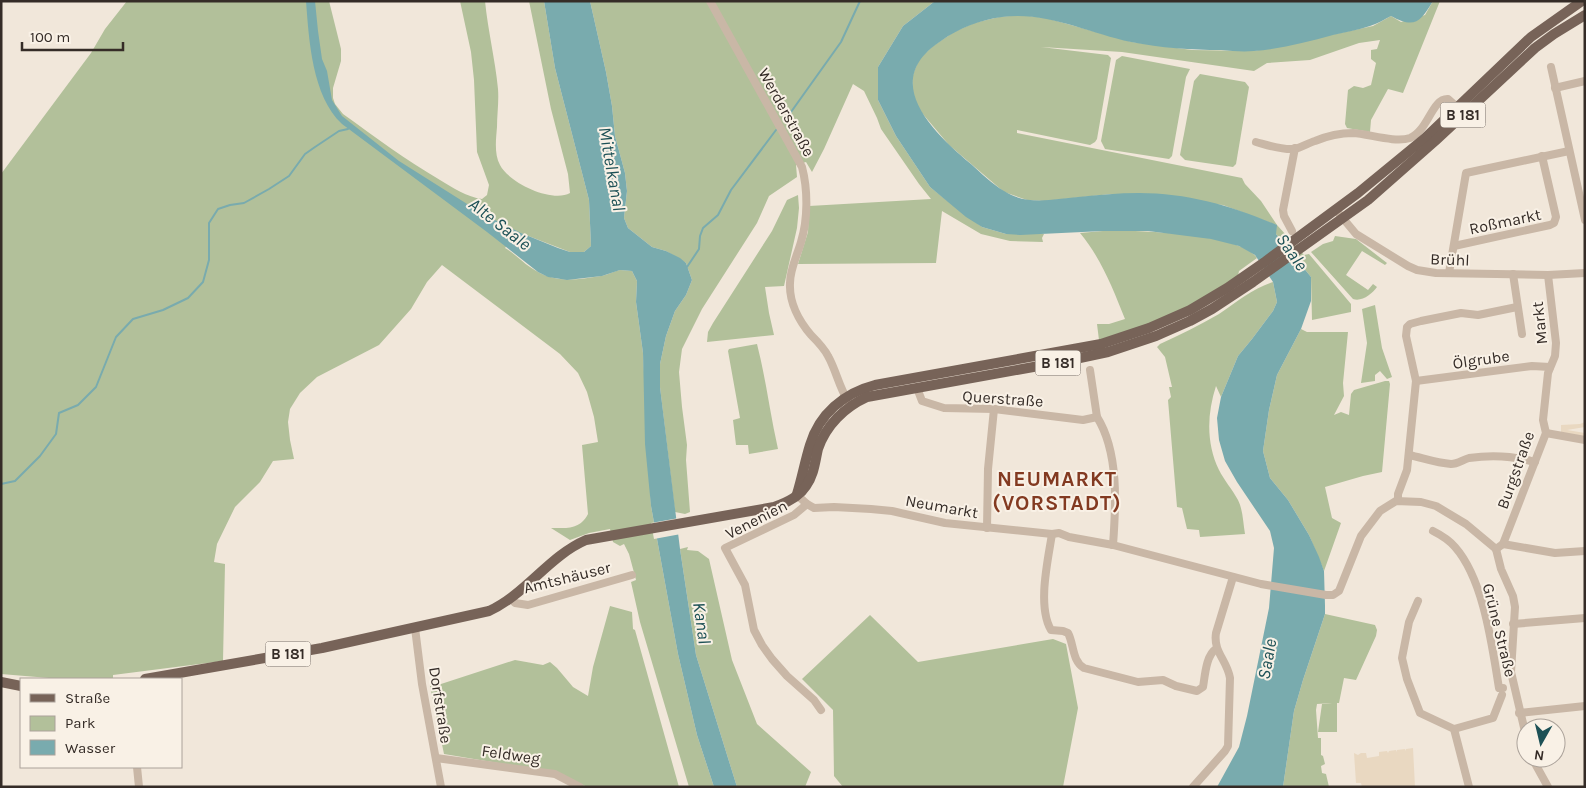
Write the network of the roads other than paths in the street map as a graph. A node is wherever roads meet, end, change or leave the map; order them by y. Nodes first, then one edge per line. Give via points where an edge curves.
1 (710, 1) edge
2 (1582, 1) edge
3 (1585, 15) edge
4 (1551, 67) dead end
5 (1585, 81) edge
6 (1555, 88) junction
7 (1458, 107) junction
8 (1256, 142) dead end
9 (1295, 148) junction
10 (1569, 151) junction
11 (1542, 156) junction
12 (1583, 200) edge
13 (1336, 210) junction
14 (1343, 219) junction
15 (1585, 220) edge
16 (1292, 231) dead end
17 (1311, 235) junction
18 (1454, 246) junction
19 (1449, 273) junction
20 (1585, 273) edge
21 (1513, 274) junction
22 (1548, 275) junction
23 (1250, 278) junction
24 (1517, 307) junction
25 (1522, 334) dead end
26 (1550, 367) junction
27 (1090, 370) dead end
28 (1416, 382) junction
29 (917, 388) junction
30 (848, 402) junction
31 (994, 408) junction
32 (1097, 417) junction
33 (1546, 433) junction
34 (1585, 440) edge
35 (1409, 455) junction
36 (1535, 462) junction
37 (797, 495) junction
38 (1398, 500) junction
39 (807, 504) junction
40 (987, 528) junction
41 (1433, 531) dead end
42 (1052, 534) junction
43 (1113, 545) junction
44 (1500, 547) junction
45 (1585, 551) edge
46 (632, 575) dead end
47 (1233, 577) junction
48 (511, 598) junction
49 (1418, 601) dead end
50 (1585, 618) edge
51 (1513, 624) junction
52 (415, 628) junction
53 (1216, 649) junction
54 (151, 678) edge
55 (1, 682) edge
56 (20, 686) edge
57 (1514, 686) junction
58 (1503, 692) junction
59 (1582, 706) edge
60 (821, 710) dead end
61 (1519, 713) junction
62 (1521, 718) edge
63 (1454, 728) junction
64 (436, 758) junction
65 (136, 768) edge
66 (1538, 768) edge
67 (139, 787) edge
68 (441, 787) edge
69 (580, 787) edge
70 (1193, 787) edge
71 (1469, 787) edge
72 (1548, 787) edge

1 - 30 street, Werderstraße via 802,167 806,213 804,231 792,268 790,293 803,324 829,356
2 - 7 main road, B 181 via 1531,38
3 - 14 main road, B 181 via 1535,48 1404,169
4 - 6 street
5 - 6 street
6 - 10 street
7 - 9 street via 1448,99 1442,99 1423,128 1407,139 1338,134
7 - 13 main road, B 181 via 1416,146
8 - 9 street
9 - 16 street via 1284,210
10 - 11 street, Roßmarkt
10 - 12 street
11 - 18 street, Roßmarkt via 1466,173
11 - 18 street, Roßmarkt via 1556,217 1554,222
12 - 15 street
13 - 14 street, Brühl
13 - 17 main road, B 181
14 - 17 main road, B 181
14 - 19 street, Brühl via 1356,234 1408,266 1427,272
17 - 23 main road, B 181
18 - 19 street, Roßmarkt
19 - 21 street, Brühl
20 - 22 street, Brühl
21 - 22 street, Brühl
21 - 24 street, Markt
22 - 26 street, Markt via 1556,343
23 - 29 main road, B 181 via 1212,309 1130,345 1061,362
23 - 30 main road, B 181 via 1190,310 1117,340 866,388
24 - 25 street, Markt
24 - 28 street, Markt via 1410,324 1406,331
26 - 28 street, Ölgrube via 1532,366
26 - 33 street, Burgstraße via 1543,420
27 - 32 street
28 - 35 street
29 - 30 main road, B 181
29 - 31 street, Querstraße via 922,401 933,406
30 - 37 main road, B 181 via 826,415 813,435
31 - 32 street, Querstraße via 1083,420
31 - 40 street
32 - 43 street via 1111,453 1116,510
33 - 34 street
33 - 36 street, Burgstraße
35 - 36 street via 1453,464 1484,457 1510,457
35 - 38 street
36 - 44 street, Burgstraße
37 - 39 street
37 - 48 main road, Amtshäuser / B 181 via 774,507 586,540 567,549
38 - 44 street via 1436,506
38 - 47 street, Neumarkt via 1387,505 1361,536 1339,591 1329,595
39 - 40 street, Neumarkt via 814,508 892,512
39 - 60 street, Venenien via 794,515 725,548 745,585 754,630 762,645 782,671
40 - 42 street, Neumarkt
41 - 58 street, Grüne Straße via 1454,546 1471,573 1485,615 1499,688
42 - 43 street, Neumarkt
42 - 53 street via 1045,593 1046,617 1052,630 1068,633 1080,666 1138,682 1163,680 1197,691 1203,687 1210,657
43 - 47 street, Neumarkt
44 - 45 street via 1555,553
44 - 51 street via 1501,570 1513,596
46 - 48 street, Amtshäuser via 528,605 515,603
47 - 53 street via 1216,633
48 - 52 main road, Amtshäuser / B 181 via 489,611
49 - 63 street via 1409,622 1402,658 1405,672 1418,710 1424,716
50 - 51 street
51 - 57 street via 1510,663
52 - 54 main road, B 181
52 - 64 street, Dorfstraße
53 - 70 street via 1229,670 1230,678 1228,746
55 - 56 main road
57 - 58 street
57 - 61 street
58 - 63 street via 1493,718
59 - 61 street
61 - 62 street
63 - 71 street
64 - 68 street, Dorfstraße
64 - 69 street, Feldweg via 555,774
65 - 67 street
66 - 72 street

